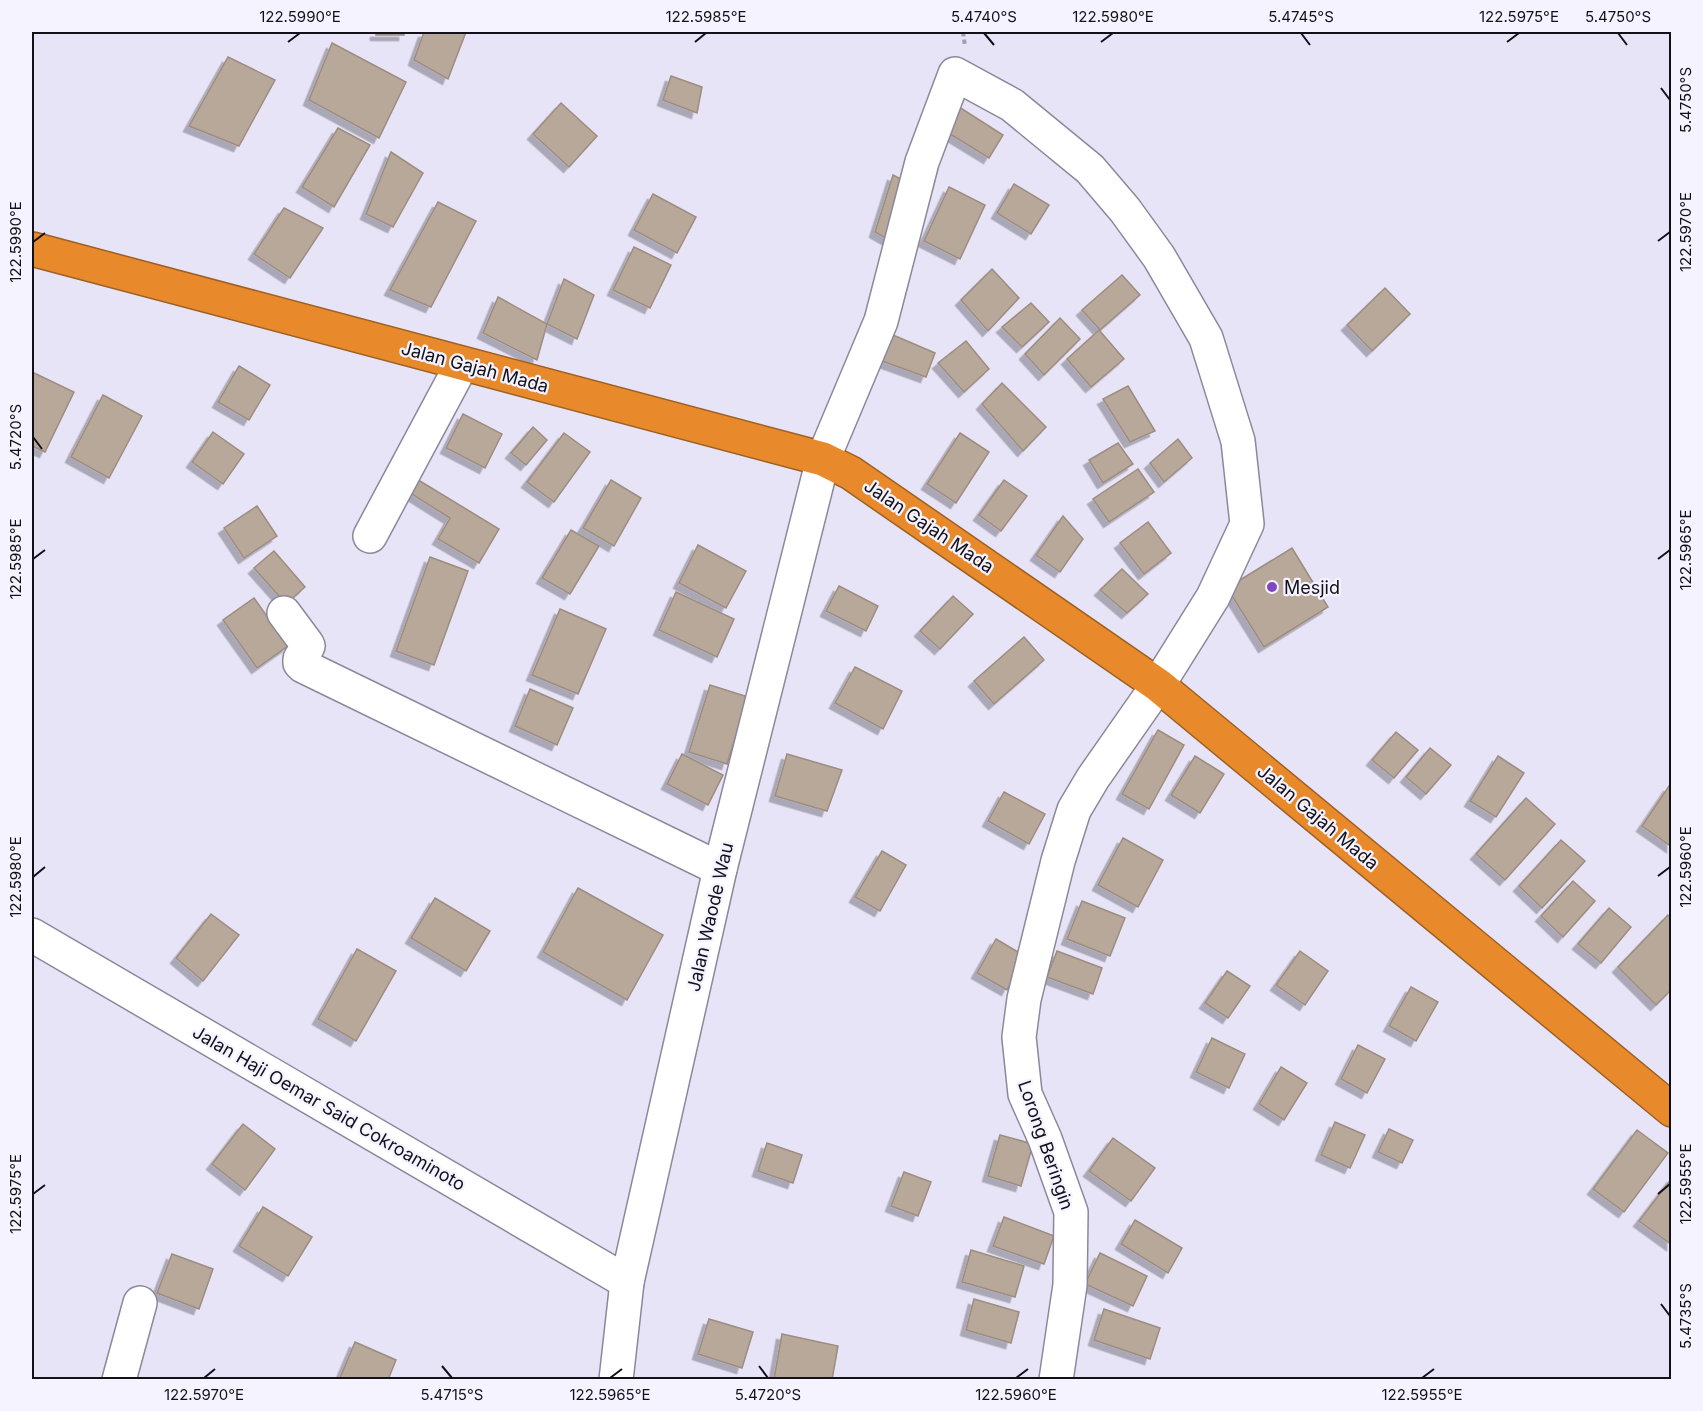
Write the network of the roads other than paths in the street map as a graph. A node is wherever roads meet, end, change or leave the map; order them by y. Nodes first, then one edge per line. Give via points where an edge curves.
1 (32, 249) edge
2 (462, 364) junction
3 (823, 459) junction
4 (370, 536) dead end
5 (284, 613) dead end
6 (1158, 685) junction
7 (720, 869) junction
8 (32, 934) edge
9 (1671, 1110) edge
10 (627, 1282) junction
11 (140, 1303) dead end
12 (119, 1380) edge
13 (616, 1380) edge
14 (1056, 1380) edge

1 - 2 highway, Jalan Gajah Mada
2 - 3 highway, Jalan Gajah Mada
2 - 4 street
3 - 6 highway, Jalan Gajah Mada via 860,479
3 - 6 street, Jalan Waode Wau via 881,321 922,162 955,74 1012,105 1090,169 1159,257 1206,338 1238,441 1246,524 1213,597
3 - 7 street, Jalan Waode Wau
5 - 7 street via 308,646 300,659 303,666
6 - 9 highway, Jalan Gajah Mada
6 - 14 street, Lorong Beringin via 1074,810 1024,999 1019,1037 1024,1094 1071,1212 1070,1285
7 - 10 street, Jalan Waode Wau
8 - 10 street, Jalan Haji Oemar Said Cokroaminoto
10 - 13 street, Jalan Waode Wau
11 - 12 street

